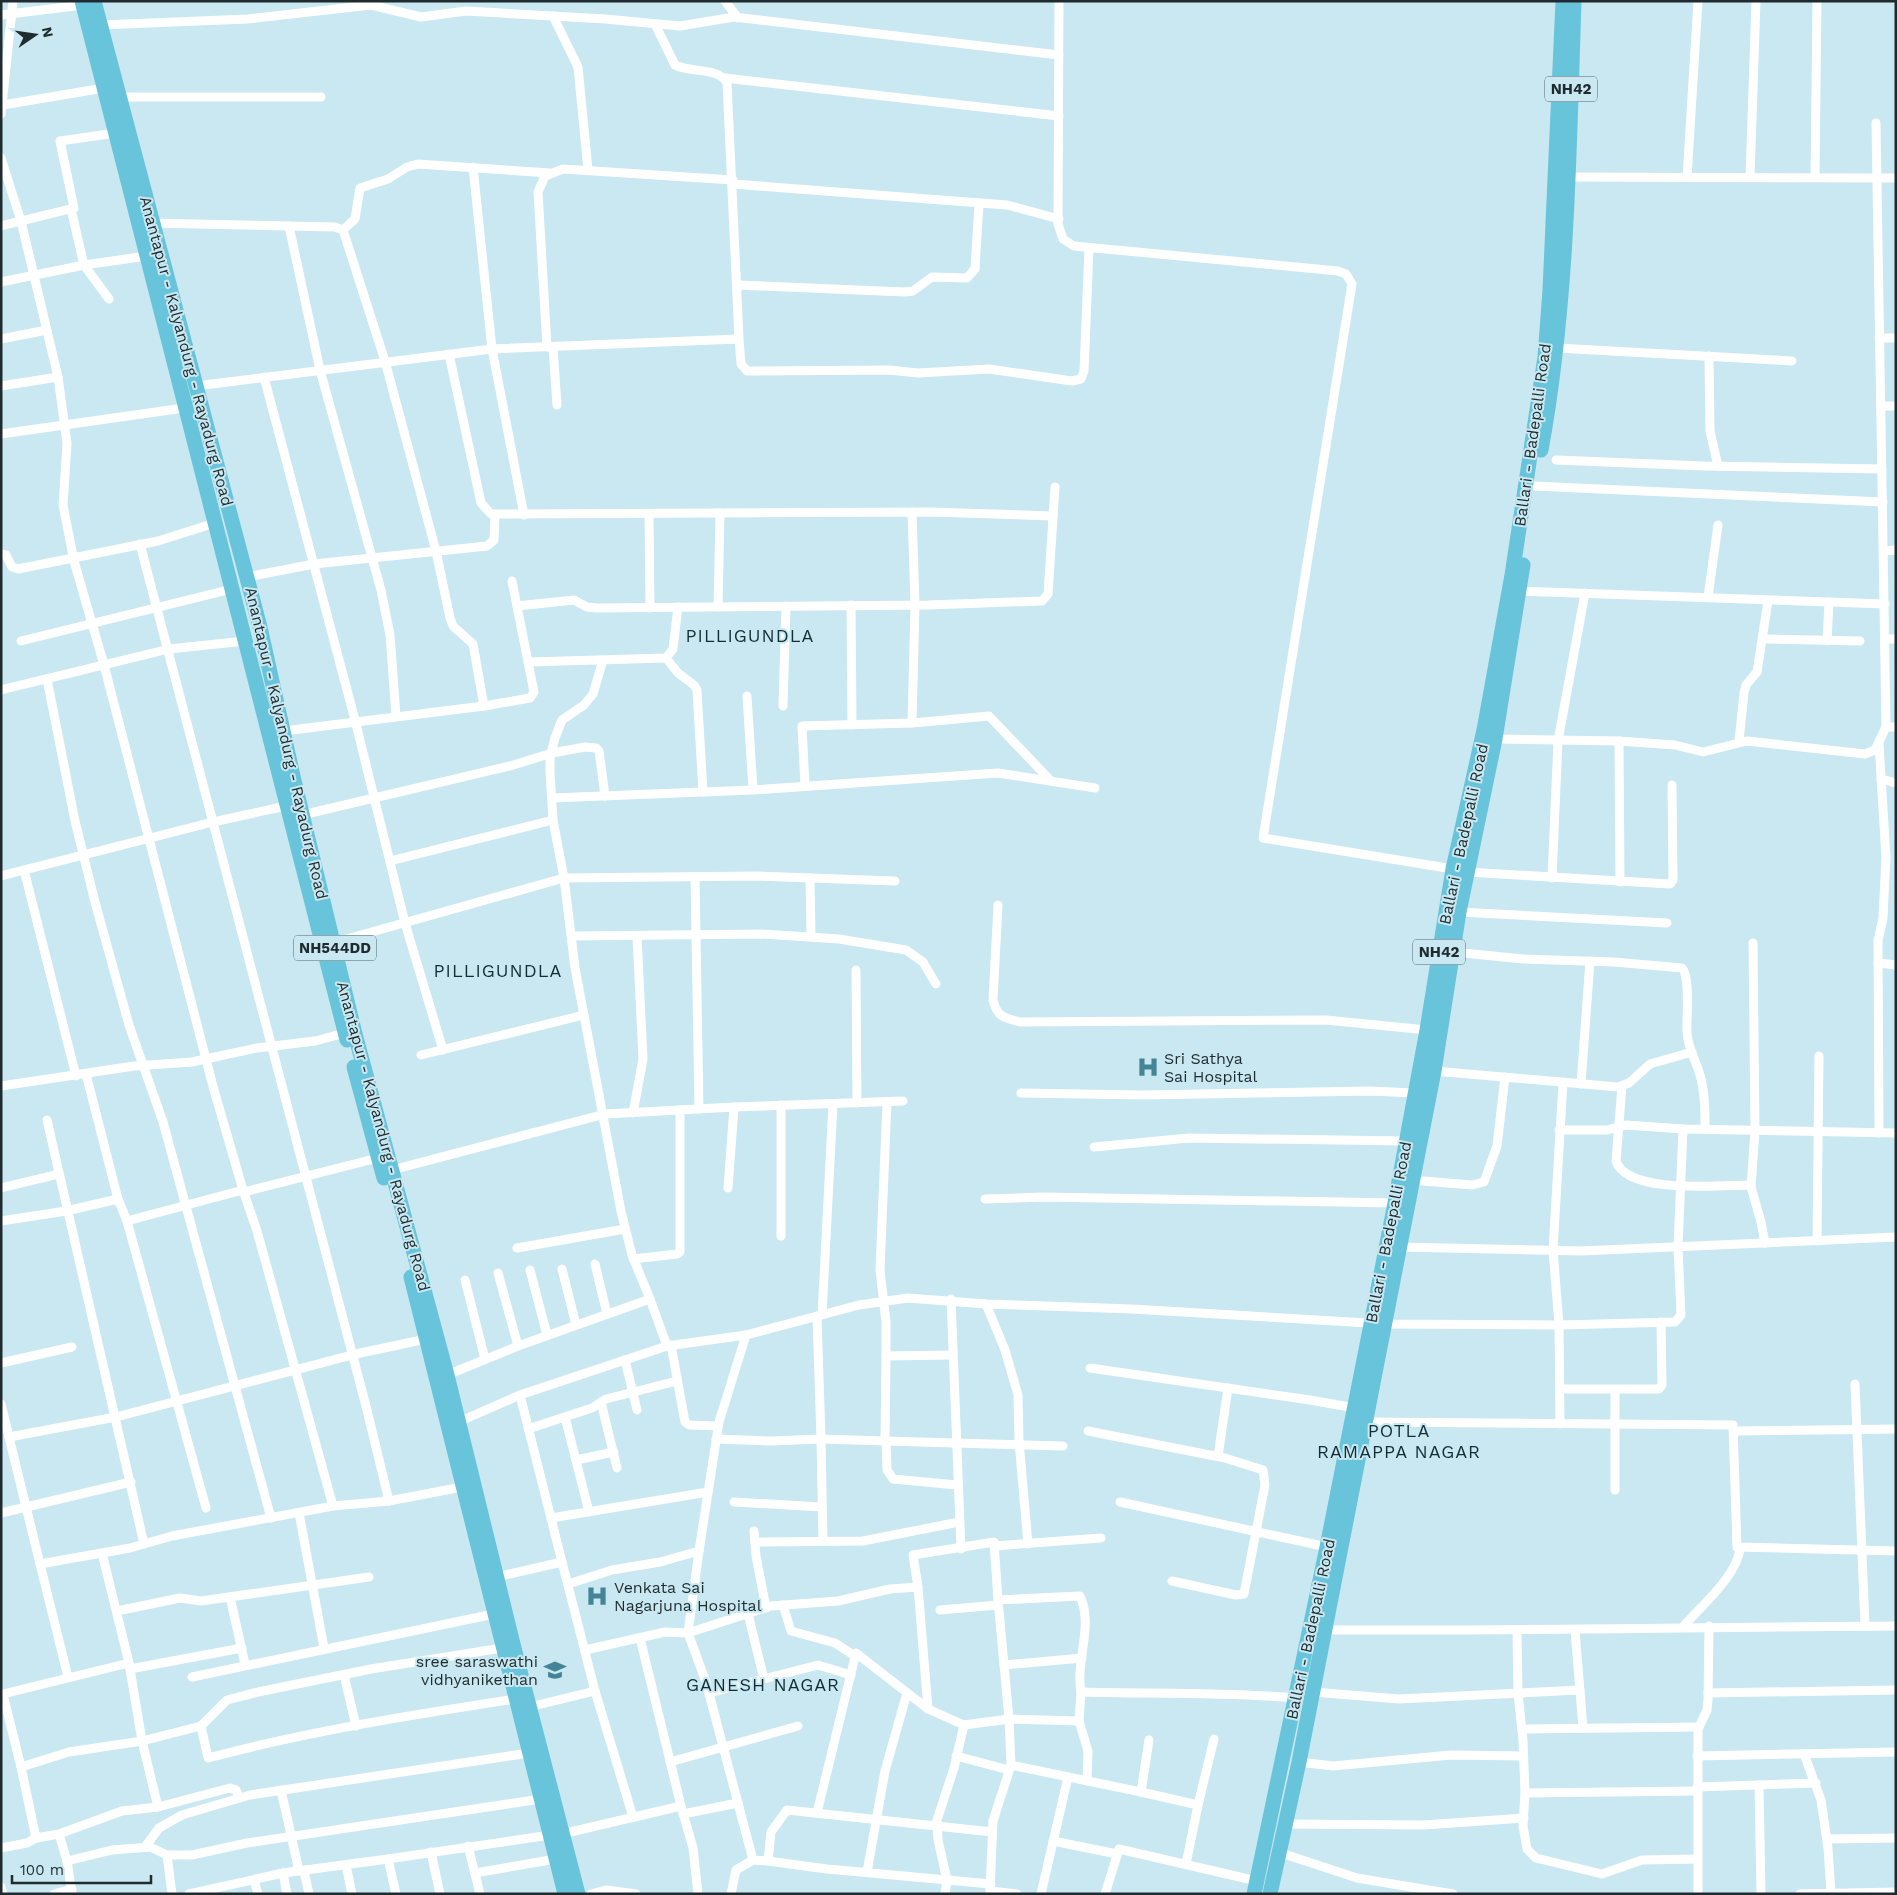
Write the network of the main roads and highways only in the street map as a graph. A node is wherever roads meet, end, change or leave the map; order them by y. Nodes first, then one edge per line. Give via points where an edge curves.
1 (1563, 1) edge
2 (1574, 1) edge
3 (86, 3) edge
4 (146, 223) junction
5 (1460, 871) junction
6 (328, 944) junction
7 (1378, 1324) junction
8 (453, 1424) junction
9 (521, 1705) junction
10 (556, 1834) junction
11 (1255, 1887) edge
12 (566, 1894) edge
13 (578, 1894) edge
14 (1270, 1894) edge

1 - 5 highway, Ballari - Badepalli Road / NH42 via 1545,357 1512,575
2 - 5 highway, Ballari - Badepalli Road / NH42 via 1568,177 1557,348 1495,739
3 - 4 highway, Anantapur - Kalyandurg - Rayadurg Road / NH544DD via 116,133
3 - 4 highway, Anantapur - Kalyandurg - Rayadurg Road / NH544DD via 100,25 120,97
4 - 6 highway, Anantapur - Kalyandurg - Rayadurg Road / NH544DD via 196,386 247,577 284,731
4 - 6 highway, Anantapur - Kalyandurg - Rayadurg Road / NH544DD via 147,256 184,408 286,806
5 - 7 highway, Ballari - Badepalli Road / NH42 via 1414,1093
5 - 7 highway, Ballari - Badepalli Road / NH42 via 1454,952 1434,1071 1400,1247
6 - 8 highway, Anantapur - Kalyandurg - Rayadurg Road / NH544DD via 345,1033 426,1339
6 - 8 highway, Anantapur - Kalyandurg - Rayadurg Road / NH544DD via 447,1375
7 - 11 highway, Ballari - Badepalli Road / NH42 via 1355,1408
7 - 14 highway, Ballari - Badepalli Road / NH42 via 1367,1422 1300,1762
8 - 9 highway, Anantapur - Kalyandurg - Rayadurg Road / NH544DD via 496,1577
8 - 9 highway, Anantapur - Kalyandurg - Rayadurg Road / NH544DD via 462,1487 502,1648
9 - 10 highway, Anantapur - Kalyandurg - Rayadurg Road / NH544DD
9 - 10 highway, Anantapur - Kalyandurg - Rayadurg Road / NH544DD via 541,1799
10 - 12 highway, Anantapur - Kalyandurg - Rayadurg Road / NH544DD via 556,1859
10 - 13 highway, Anantapur - Kalyandurg - Rayadurg Road / NH544DD

